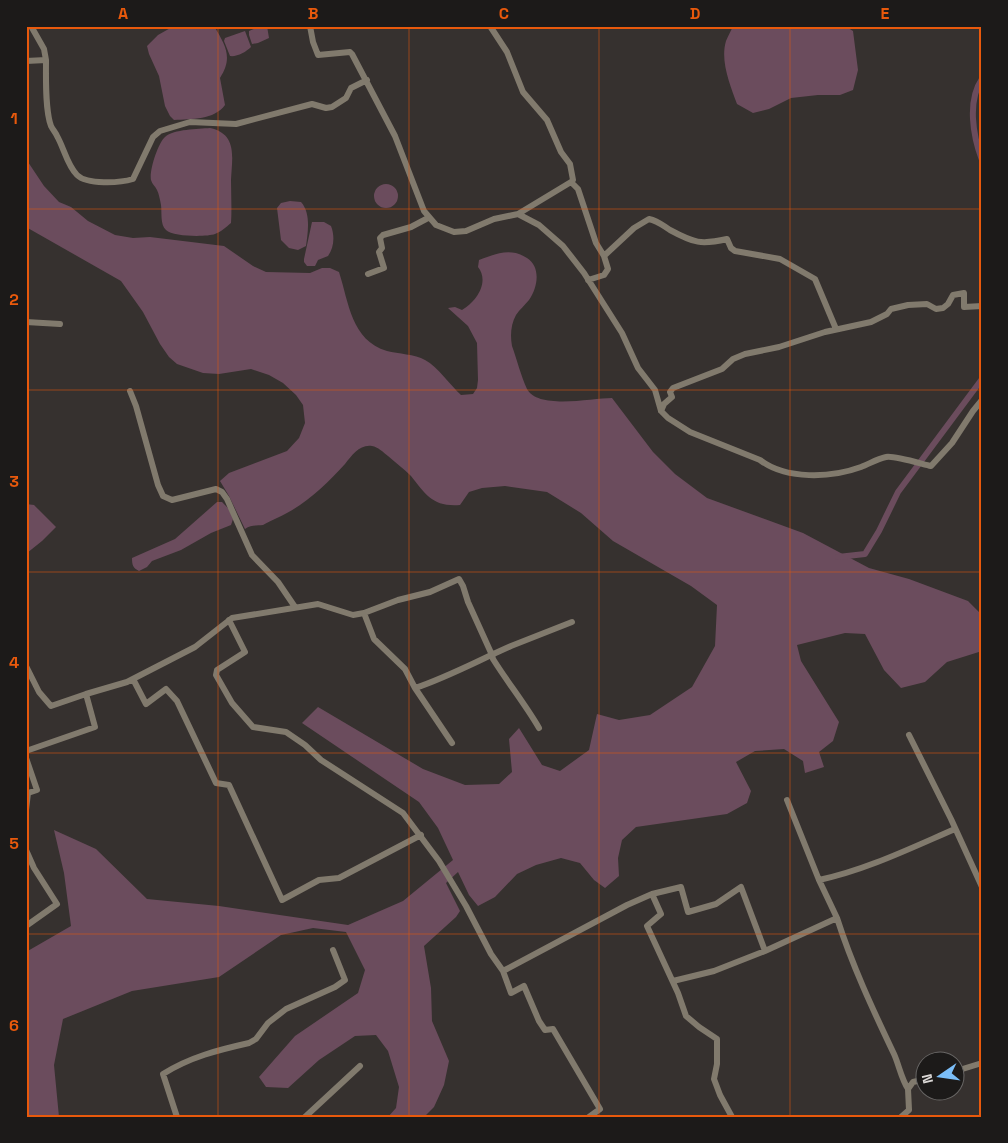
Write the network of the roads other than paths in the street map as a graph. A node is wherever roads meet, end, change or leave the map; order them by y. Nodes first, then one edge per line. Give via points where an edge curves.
1 (31, 26) edge
2 (310, 26) edge
3 (490, 26) edge
4 (46, 60) junction
5 (26, 62) edge
6 (366, 80) junction
7 (571, 182) junction
8 (518, 214) junction
9 (428, 218) junction
10 (604, 256) junction
11 (368, 274) dead end
12 (588, 280) junction
13 (982, 306) edge
14 (26, 322) edge
15 (60, 324) dead end
16 (836, 329) junction
17 (130, 391) dead end
18 (982, 400) edge
19 (661, 411) junction
20 (294, 607) junction
21 (364, 613) junction
22 (229, 620) junction
23 (572, 622) dead end
24 (492, 655) junction
25 (26, 666) edge
26 (133, 679) junction
27 (415, 688) junction
28 (86, 694) junction
29 (539, 728) dead end
30 (909, 735) dead end
31 (452, 743) dead end
32 (26, 751) edge
33 (26, 758) edge
34 (787, 800) dead end
35 (26, 810) edge
36 (955, 829) junction
37 (421, 835) junction
38 (26, 850) edge
39 (819, 880) junction
40 (982, 887) edge
41 (652, 894) junction
42 (837, 918) junction
43 (26, 926) edge
44 (333, 950) dead end
45 (765, 951) junction
46 (503, 971) junction
47 (673, 981) junction
48 (982, 1063) edge
49 (360, 1066) dead end
50 (966, 1068) edge
51 (916, 1081) edge
52 (908, 1089) junction
53 (176, 1117) edge
54 (305, 1117) edge
55 (589, 1117) edge
56 (732, 1117) edge
57 (901, 1117) edge

1 - 4 street via 44,48
2 - 6 street via 318,55 351,53
3 - 7 street via 507,52 523,92 547,120 570,164
4 - 5 street
4 - 6 street via 51,126 68,161 77,176 111,183 133,179 153,136 160,131 190,122 236,124 312,104 332,107 346,98 351,88
6 - 9 street via 395,136
7 - 8 street
7 - 10 street via 578,189 596,244
8 - 9 street via 454,232
8 - 12 street via 548,232 571,255
9 - 11 street via 383,235 379,252 384,268
10 - 12 street via 608,269 604,275
10 - 16 street via 634,228 649,219 699,243 727,239 735,251 780,259 815,279
12 - 19 street via 622,333 635,363 655,390
13 - 16 street via 964,307 964,293 954,295 943,308 936,309 927,304 908,305 891,309 871,322
14 - 15 street
16 - 19 street via 738,356 722,369 673,388 670,392 672,397
17 - 20 street via 163,496 172,500 216,489 222,492 252,555 278,582
18 - 19 street via 952,443 931,466 887,456 836,474 809,475 769,467 760,460 690,432
20 - 21 street via 318,604 353,615
20 - 22 street
21 - 24 street via 460,579
21 - 27 street via 374,639 405,670
22 - 26 street via 195,647
22 - 37 street via 245,652 219,668 216,675 249,724 286,732 321,760 403,813
23 - 24 street
24 - 27 street
24 - 29 street
25 - 28 street via 39,692 51,706
26 - 28 street
26 - 37 street via 146,704 166,689 177,701 216,783 229,785 282,900 319,880 339,878
27 - 31 street
28 - 32 street via 95,727
30 - 36 street
33 - 35 street via 37,790 28,793
34 - 39 street
36 - 39 street via 854,870
36 - 40 street
37 - 46 street
38 - 43 street via 57,904
39 - 42 street
41 - 45 street via 681,887 688,912 716,904 741,887
41 - 46 street
41 - 47 street via 661,914 647,926
42 - 45 street
42 - 52 street via 876,1019
44 - 53 street via 345,980 335,988 286,1009 249,1043 198,1056 163,1074
45 - 47 street
46 - 55 street via 511,993 524,986 539,1021 545,1030 553,1029 574,1064 600,1109
47 - 56 street via 686,1016 717,1038 714,1079
48 - 50 street
49 - 54 street
51 - 52 street
52 - 57 street via 909,1110

